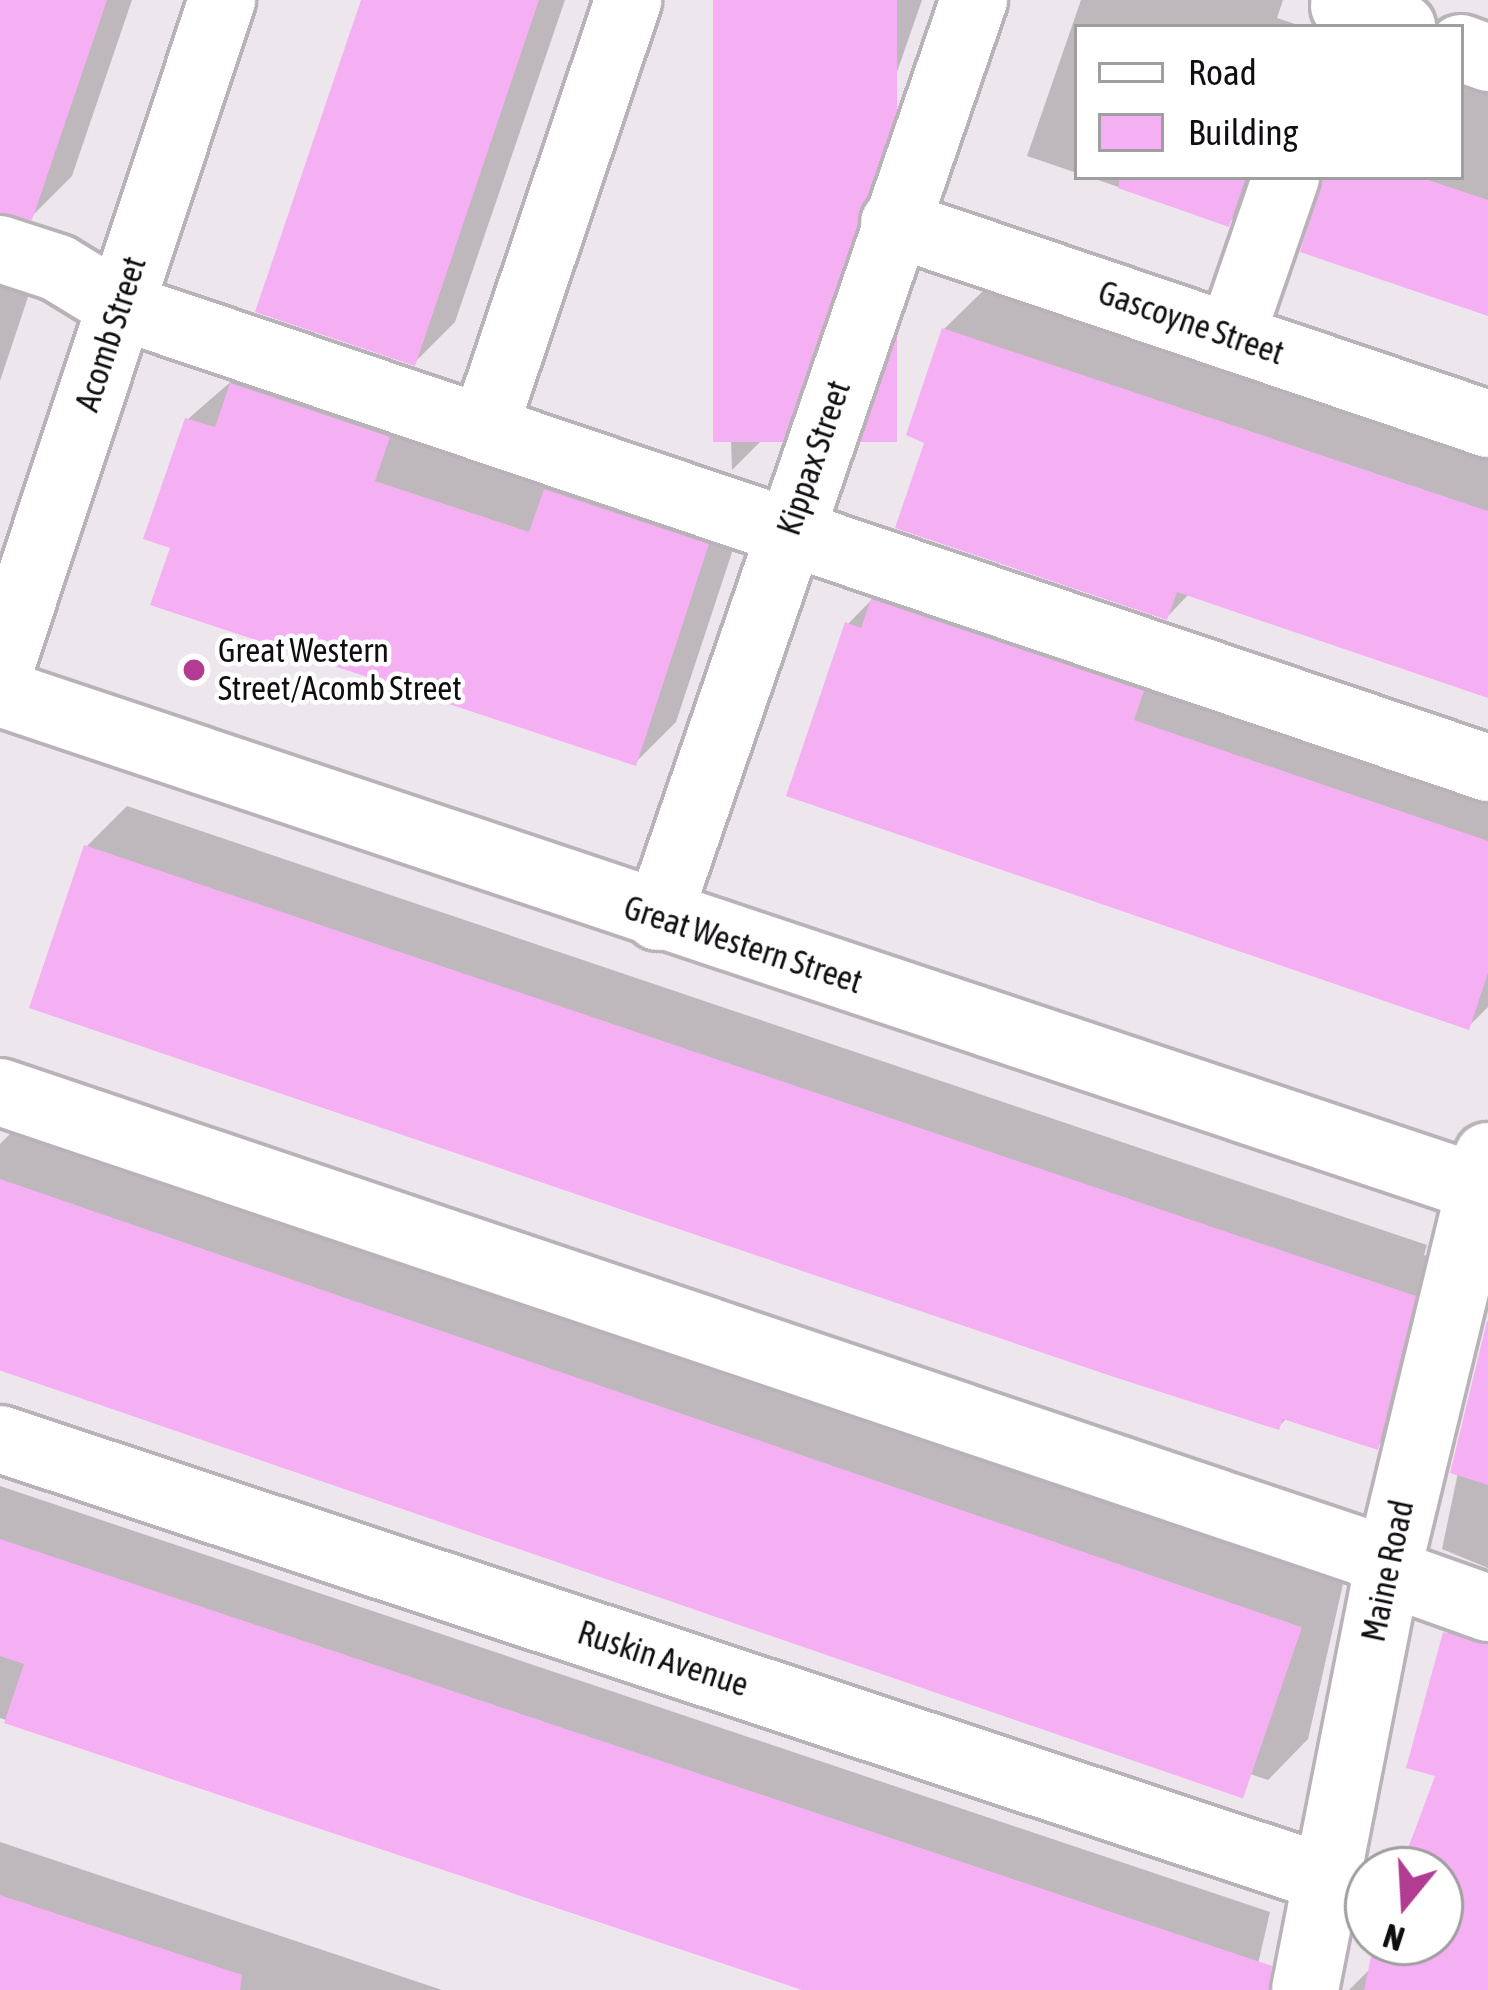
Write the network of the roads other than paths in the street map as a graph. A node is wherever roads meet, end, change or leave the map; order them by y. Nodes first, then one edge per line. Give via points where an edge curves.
1 (222, 0) edge
2 (628, 0) edge
3 (974, 0) edge
4 (1285, 180) edge
5 (894, 223) junction
6 (0, 249) edge
7 (121, 306) junction
8 (1231, 337) junction
9 (1488, 424) edge
10 (485, 426) junction
11 (789, 532) junction
12 (0, 669) edge
13 (0, 693) edge
14 (1488, 769) edge
15 (658, 917) junction
16 (0, 1092) edge
17 (1485, 1178) edge
18 (0, 1439) edge
19 (1387, 1572) junction
20 (1488, 1608) edge
21 (1325, 1878) junction
22 (1305, 1990) edge

1 - 7 street, Acomb Street
2 - 10 street
3 - 5 street, Kippax Street
4 - 8 street
5 - 8 street, Gascoyne Street
5 - 11 street, Kippax Street
6 - 7 street via 58,268
7 - 10 street
7 - 12 street, Acomb Street
8 - 9 street, Gascoyne Street
10 - 11 street
11 - 14 street
11 - 15 street, Kippax Street
13 - 15 street, Great Western Street
15 - 17 street, Great Western Street
16 - 19 street via 1366,1552
17 - 19 street, Maine Road
18 - 21 street, Ruskin Avenue
19 - 20 street
19 - 21 street, Maine Road
21 - 22 street, Maine Road

